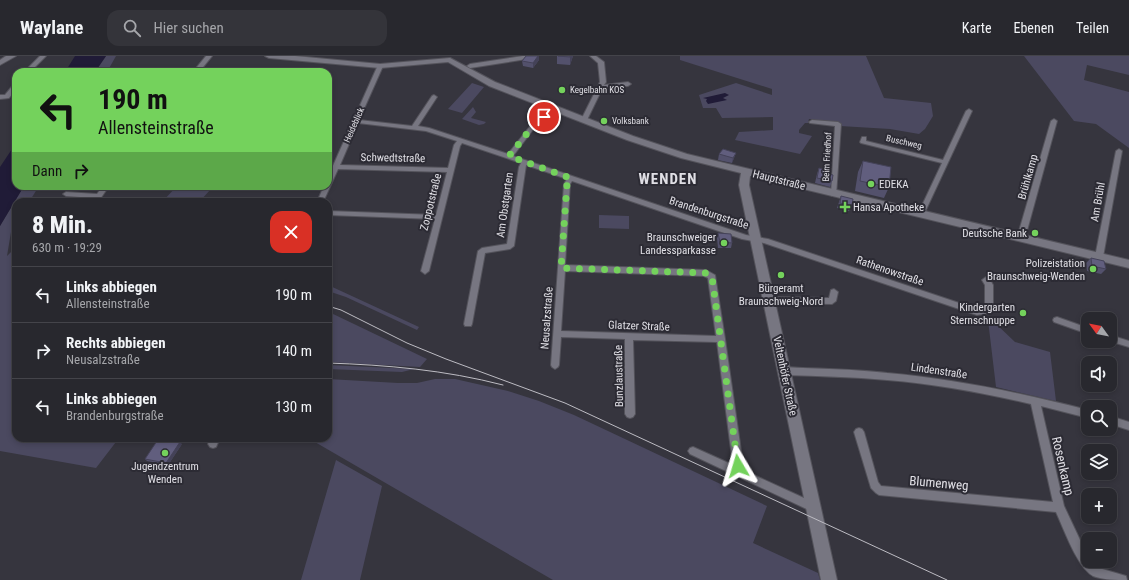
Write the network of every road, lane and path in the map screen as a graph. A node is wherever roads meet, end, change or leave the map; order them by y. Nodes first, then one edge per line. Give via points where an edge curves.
1 (12, 56) edge
2 (43, 56) edge
3 (209, 56) edge
4 (269, 56) edge
5 (533, 56) edge
6 (594, 56) edge
7 (445, 58) edge
8 (0, 63) edge
9 (380, 66) junction
10 (470, 66) dead end
11 (31, 68) edge
12 (199, 68) edge
13 (628, 84) dead end
14 (602, 87) junction
15 (12, 90) edge
16 (0, 97) edge
17 (7, 97) junction
18 (434, 97) dead end
19 (4, 103) dead end
20 (554, 109) junction
21 (969, 111) dead end
22 (584, 120) junction
23 (356, 121) junction
24 (1054, 121) dead end
25 (812, 122) dead end
26 (414, 127) junction
27 (864, 138) dead end
28 (462, 140) junction
29 (1119, 151) dead end
30 (509, 156) junction
31 (525, 162) junction
32 (945, 162) junction
33 (336, 167) junction
34 (450, 170) junction
35 (746, 172) junction
36 (332, 176) edge
37 (570, 178) junction
38 (103, 190) edge
39 (66, 194) dead end
40 (834, 194) junction
41 (99, 196) joint
42 (332, 213) edge
43 (921, 214) junction
44 (439, 217) junction
45 (1021, 238) junction
46 (756, 239) junction
47 (1100, 257) junction
48 (1129, 264) edge
49 (561, 268) junction
50 (425, 271) dead end
51 (986, 280) dead end
52 (834, 292) dead end
53 (768, 300) junction
54 (1057, 320) dead end
55 (468, 324) dead end
56 (1081, 329) edge
57 (557, 334) junction
58 (629, 337) junction
59 (721, 340) junction
60 (1117, 340) edge
61 (1129, 344) edge
62 (555, 365) dead end
63 (784, 371) junction
64 (1035, 401) junction
65 (1081, 412) edge
66 (630, 414) dead end
67 (1117, 422) edge
68 (1129, 426) edge
69 (859, 432) dead end
70 (693, 451) dead end
71 (742, 474) junction
72 (814, 507) junction
73 (1059, 507) junction
74 (829, 580) edge
75 (1122, 580) edge

1 - 8 main road
2 - 11 street
3 - 12 street
4 - 9 main road
5 - 10 street
6 - 14 street via 602,65
7 - 9 main road
7 - 20 main road, Hauptstraße via 492,84
9 - 23 street, Heideblick
13 - 14 street
14 - 22 street
15 - 17 street
16 - 17 street
17 - 19 street
18 - 26 street
20 - 22 main road, Hauptstraße
20 - 30 street via 533,126
21 - 32 street
22 - 35 main road, Hauptstraße via 655,147
23 - 26 street, Brandenburgstraße
23 - 33 street, Heideblick
24 - 45 street, Brühlkamp
25 - 40 street, Beim Friedhof via 838,124
26 - 28 street, Brandenburgstraße
27 - 32 street, Buschweg via 863,142
28 - 30 street, Brandenburgstraße
28 - 34 street, Zoppotstraße via 457,145
29 - 47 street, Am Brühl
30 - 31 street, Brandenburgstraße
31 - 37 street, Brandenburgstraße
31 - 55 street, Am Obstgarten via 522,167 510,246 482,251
32 - 43 street
33 - 34 street, Schwedtstraße
33 - 36 street, Heideblick
34 - 44 street, Zoppotstraße
35 - 40 main road, Hauptstraße
35 - 46 main road, Veltenhöfer Straße via 744,185
37 - 46 street, Brandenburgstraße
37 - 49 street, Neusalzstraße via 567,184
38 - 41 street
39 - 41 street
40 - 43 main road, Hauptstraße
42 - 44 street
43 - 45 main road, Hauptstraße
44 - 50 street, Zoppotstraße
45 - 47 main road, Hauptstraße
46 - 51 street, Rathenowstraße via 766,240 977,312 985,311 989,307 989,285
46 - 53 main road, Veltenhöfer Straße
47 - 48 main road, Hauptstraße
49 - 57 street, Neusalzstraße
49 - 59 street via 706,273 712,277
52 - 53 street via 832,301
53 - 63 main road, Veltenhöfer Straße
54 - 56 street
57 - 58 street, Glatzer Straße
57 - 62 street, Neusalzstraße
58 - 59 street, Glatzer Straße
58 - 66 street, Bunzlaustraße
59 - 71 street via 738,466
60 - 61 street
63 - 64 street, Lindenstraße via 901,378 957,385
63 - 72 main road, Veltenhöfer Straße
64 - 65 street, Lindenstraße
64 - 73 street, Rosenkamp
67 - 68 street
69 - 73 street, Blumenweg via 874,485 879,490
70 - 71 street
71 - 72 street
72 - 74 main road, Veltenhöfer Straße
73 - 75 street, Rosenkamp via 1089,567 1096,572

